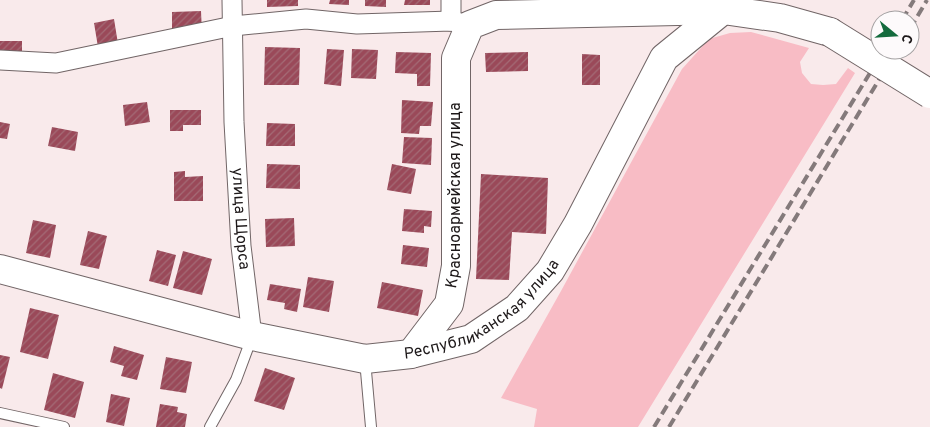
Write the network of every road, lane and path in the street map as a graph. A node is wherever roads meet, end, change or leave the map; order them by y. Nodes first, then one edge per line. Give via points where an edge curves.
1 (232, 0) edge
2 (452, 0) edge
3 (723, 5) edge
4 (460, 23) junction
5 (233, 26) junction
6 (0, 60) edge
7 (930, 94) edge
8 (0, 268) edge
9 (252, 336) junction
10 (411, 354) junction
11 (365, 359) junction
12 (0, 412) edge
13 (64, 427) edge
14 (210, 427) edge
15 (371, 427) edge

1 - 5 street, улица Щорса
2 - 4 street, Красноармейская улица
3 - 4 street via 496,15
3 - 7 street, bridge via 830,32
3 - 10 street, Республиканская улица via 664,58 578,224 550,271 517,308 471,339
4 - 5 street via 357,24 306,20
4 - 10 street, Красноармейская улица via 456,58 456,266 449,304
5 - 6 street via 56,63
5 - 9 street, улица Щорса via 241,246
8 - 9 street, Республиканская улица
9 - 11 street, Республиканская улица
9 - 14 lane, улица Щорса via 236,380
10 - 11 street, Республиканская улица
11 - 15 lane
12 - 13 lane

